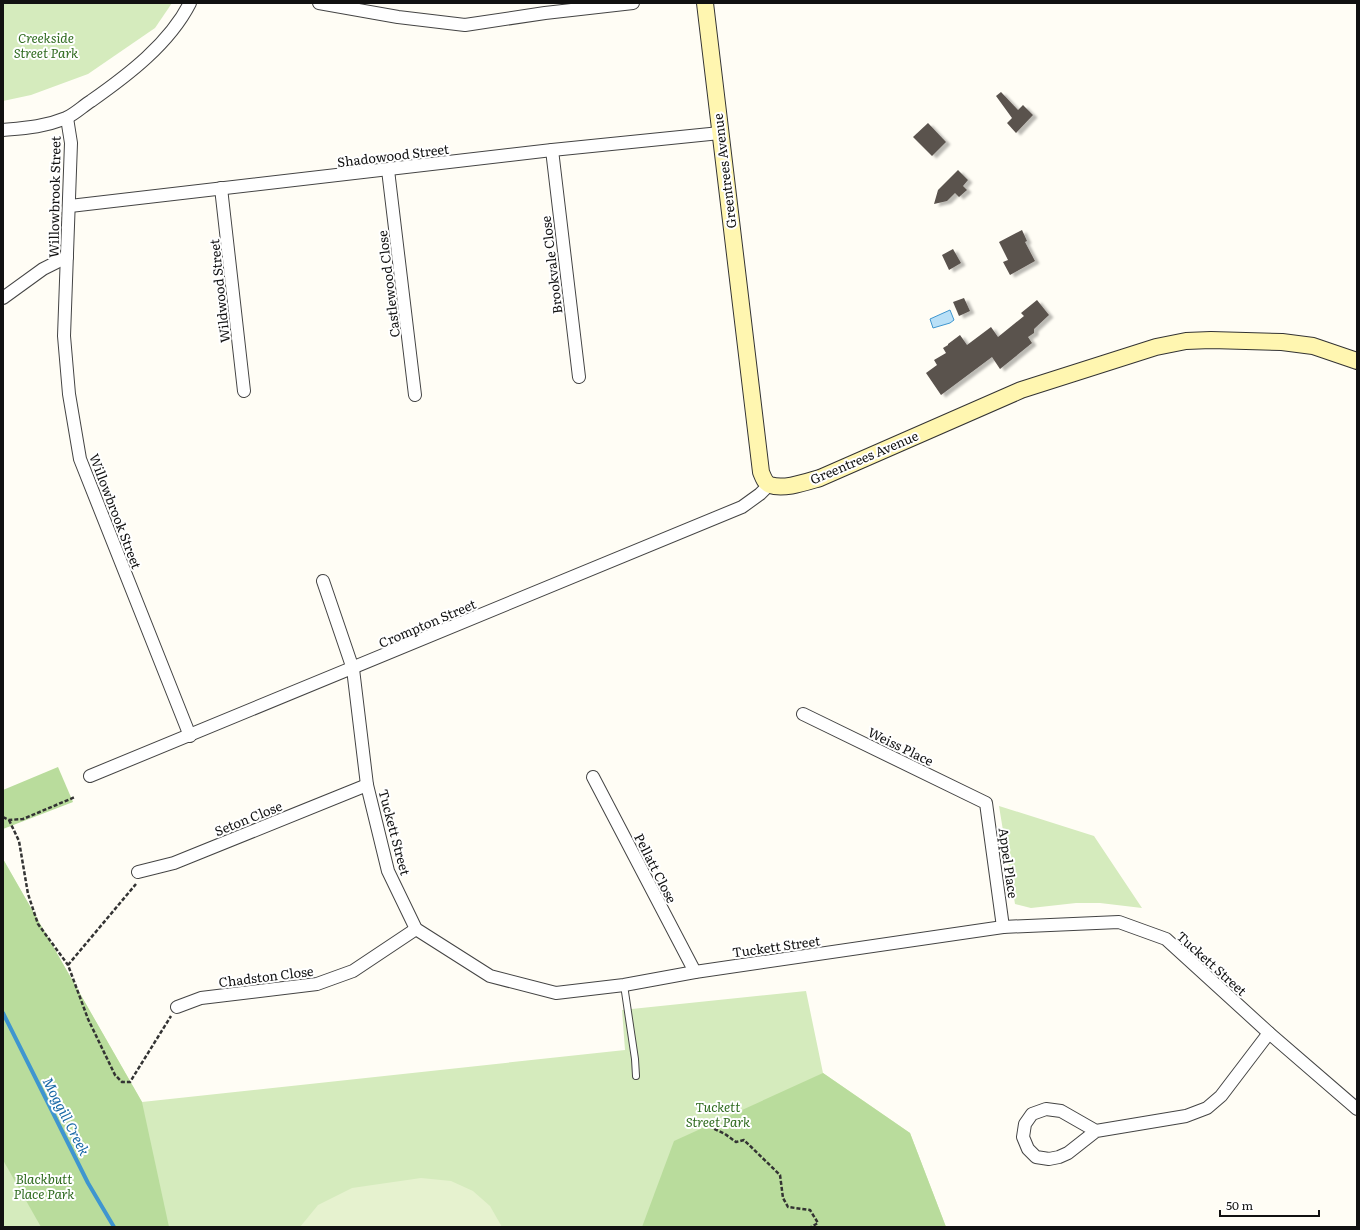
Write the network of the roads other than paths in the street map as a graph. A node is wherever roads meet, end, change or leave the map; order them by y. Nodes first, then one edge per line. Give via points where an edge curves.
1 (190, 3) edge
2 (319, 3) edge
3 (633, 3) edge
4 (705, 3) edge
5 (545, 8) edge
6 (67, 118) junction
7 (3, 130) edge
8 (720, 133) junction
9 (552, 150) junction
10 (388, 170) junction
11 (221, 188) junction
12 (70, 206) junction
13 (67, 257) junction
14 (3, 298) edge
15 (1357, 361) edge
16 (579, 377) dead end
17 (244, 391) dead end
18 (415, 395) dead end
19 (769, 485) junction
20 (323, 582) dead end
21 (353, 669) junction
22 (803, 714) dead end
23 (190, 736) junction
24 (90, 776) dead end
25 (594, 777) dead end
26 (367, 785) junction
27 (986, 803) joint
28 (138, 872) road end
29 (1004, 927) junction
30 (416, 929) junction
31 (694, 972) junction
32 (624, 984) junction
33 (177, 1007) road end
34 (1269, 1033) junction
35 (636, 1076) dead end
36 (1357, 1109) edge
37 (1096, 1131) junction

1 - 6 street via 183,16 159,45 120,80
2 - 5 street via 398,17 465,25
3 - 5 street
4 - 8 street, Greentrees Avenue
6 - 7 street via 35,128
6 - 12 street, Willowbrook Street via 71,142
8 - 9 street, Shadowood Street
8 - 19 street, Greentrees Avenue via 761,472
9 - 10 street, Shadowood Street
9 - 16 street, Brookvale Close
10 - 11 street, Shadowood Street
10 - 18 street, Castlewood Close
11 - 12 street, Shadowood Street
11 - 17 street, Wildwood Street
12 - 13 street, Willowbrook Street
13 - 14 street via 42,269
13 - 23 street, Willowbrook Street via 64,336 69,394 80,459
15 - 19 street, Greentrees Avenue via 1313,346 1282,342 1211,340 1186,341 1156,347 1021,390 820,478 787,486
19 - 21 street, Crompton Street via 742,507
20 - 21 street, Tuckett Street
21 - 23 street, Crompton Street
21 - 26 street, Tuckett Street
22 - 27 street, Weiss Place
23 - 24 street, Crompton Street
25 - 31 street, Pellatt Close
26 - 28 street, Seton Close via 174,863
26 - 30 street, Tuckett Street via 388,871
27 - 29 street, Appel Place
29 - 31 street, Tuckett Street
29 - 34 street, Tuckett Street via 1119,922 1166,939
30 - 32 street, Tuckett Street via 490,976 556,993
30 - 33 street, Chadston Close via 354,971 317,984 201,998
31 - 32 street, Tuckett Street
32 - 35 lane
34 - 36 street, Tuckett Street
34 - 37 street via 1221,1096 1207,1108 1186,1116
37 - 37 street via 1061,1111 1046,1109 1032,1114 1025,1124 1023,1137 1028,1149 1036,1157 1049,1159 1068,1152

